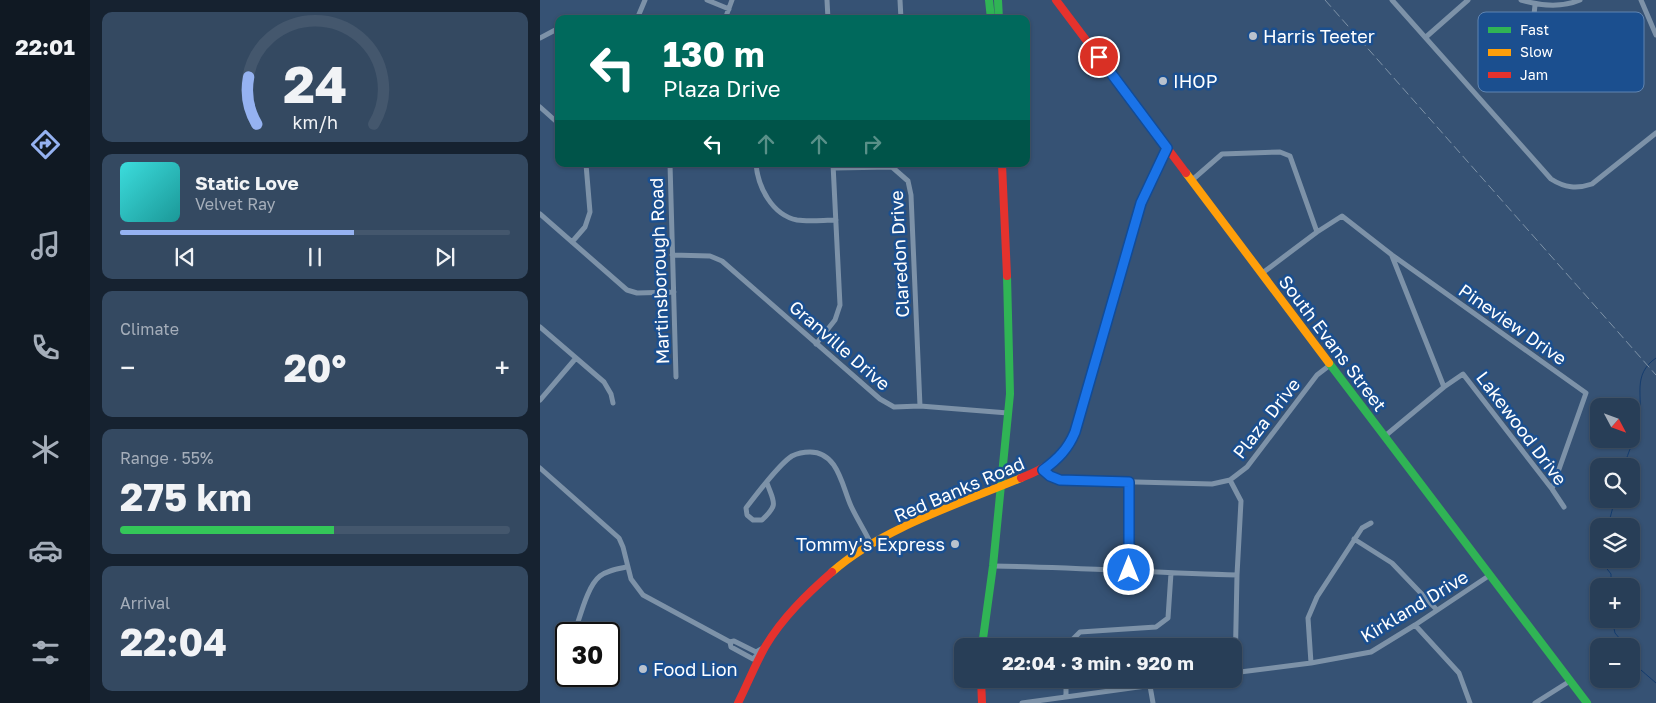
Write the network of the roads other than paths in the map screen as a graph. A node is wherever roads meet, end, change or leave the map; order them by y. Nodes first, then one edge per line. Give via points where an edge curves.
1 (645, 0) edge
2 (707, 0) edge
3 (732, 0) edge
4 (827, 0) edge
5 (900, 0) edge
6 (989, 0) edge
7 (998, 0) edge
8 (1056, 0) edge
9 (1392, 0) edge
10 (1468, 0) edge
11 (1521, 0) edge
12 (1580, 0) edge
13 (1642, 0) edge
14 (1535, 5) junction
15 (729, 8) junction
16 (1534, 12) edge
17 (639, 15) edge
18 (726, 15) edge
19 (828, 15) edge
20 (901, 15) edge
21 (991, 15) edge
22 (999, 15) edge
23 (555, 30) edge
24 (1656, 35) edge
25 (540, 38) edge
26 (1426, 38) junction
27 (540, 107) edge
28 (555, 120) edge
29 (1656, 133) edge
30 (1167, 148) junction
31 (586, 167) edge
32 (670, 167) edge
33 (756, 167) edge
34 (834, 167) edge
35 (892, 167) edge
36 (1002, 167) edge
37 (1192, 181) junction
38 (540, 214) edge
39 (836, 220) junction
40 (1317, 232) junction
41 (572, 242) junction
42 (672, 255) junction
43 (1392, 256) junction
44 (1261, 274) junction
45 (674, 292) junction
46 (540, 327) edge
47 (816, 344) junction
48 (576, 358) junction
49 (1330, 365) junction
50 (676, 377) dead end
51 (1444, 387) junction
52 (540, 400) edge
53 (613, 403) dead end
54 (920, 406) junction
55 (1009, 413) junction
56 (1385, 436) junction
57 (540, 468) edge
58 (1043, 470) junction
59 (1230, 480) junction
60 (1129, 482) junction
61 (767, 483) junction
62 (1001, 488) junction
63 (1552, 489) junction
64 (1564, 507) dead end
65 (1372, 523) dead end
66 (1354, 539) junction
67 (871, 544) junction
68 (992, 566) junction
69 (627, 567) junction
70 (1129, 570) junction
71 (1171, 574) junction
72 (1237, 575) junction
73 (1490, 575) junction
74 (1437, 610) junction
75 (579, 622) edge
76 (1415, 625) junction
77 (983, 638) edge
78 (1074, 638) edge
79 (1235, 638) edge
80 (765, 646) junction
81 (1311, 663) junction
82 (1242, 672) edge
83 (1570, 681) junction
84 (981, 688) edge
85 (1066, 688) edge
86 (1135, 688) edge
87 (1150, 688) edge
88 (1066, 697) junction
89 (738, 703) edge
90 (982, 703) edge
91 (1022, 703) edge
92 (1153, 703) edge
93 (1470, 703) edge
94 (1535, 703) edge
95 (1587, 703) edge

1 - 17 street
2 - 15 street
3 - 15 street
4 - 19 street
5 - 20 street
6 - 21 main road
7 - 22 main road
8 - 30 main road, South Evans Street
9 - 26 street
10 - 26 street
11 - 14 street
12 - 14 street via 1570,4
13 - 24 street
14 - 16 street
15 - 18 street
23 - 25 street
26 - 29 street via 1551,179 1561,185 1581,188 1592,184
27 - 28 street
30 - 37 main road, South Evans Street
30 - 58 main road, Red Banks Road via 1141,203 1075,432 1064,452
31 - 41 street via 590,212 585,227
32 - 42 street, Martinsborough Road
33 - 39 street via 761,187 780,211 797,220
34 - 39 street
35 - 54 street, Claredon Drive via 908,181 911,195
36 - 55 main road
37 - 40 street via 1222,154 1280,152 1290,156
37 - 44 main road, South Evans Street
38 - 41 street
39 - 47 street via 840,305 835,320
40 - 43 street, Pineview Drive via 1342,216
40 - 44 street
41 - 45 street via 627,290 636,293
42 - 45 street, Martinsborough Road
42 - 47 street, Granville Drive via 710,256 722,261
43 - 51 street
43 - 63 street, Pineview Drive via 1586,393
44 - 49 main road, South Evans Street
45 - 50 street, Martinsborough Road
46 - 48 street
47 - 54 street, Granville Drive via 880,399 894,407
48 - 52 street
48 - 53 street via 604,382 612,394
49 - 56 main road, South Evans Street
49 - 59 street, Plaza Drive via 1317,375 1247,467
51 - 56 street, Lakewood Drive
51 - 63 street, Lakewood Drive via 1463,374
54 - 55 street, Granville Drive
55 - 62 main road
56 - 73 main road, South Evans Street
57 - 69 street via 619,538
58 - 60 street, Plaza Drive via 1060,480
58 - 62 main road, Red Banks Road
59 - 60 street, Plaza Drive via 1212,484
59 - 72 street via 1241,501
60 - 70 street
61 - 61 street via 746,508 752,520 762,520 774,507
61 - 67 street via 793,456 801,452 823,454 839,473
62 - 67 main road, Red Banks Road via 913,523
62 - 68 main road
63 - 64 street, Lakewood Drive
65 - 66 street via 1362,528
66 - 74 street via 1392,563
66 - 81 street via 1317,597 1308,618
67 - 80 main road, Red Banks Road via 814,587
68 - 70 street
68 - 77 main road
69 - 75 street via 599,577
69 - 80 street via 630,579 643,595 730,642 731,647 753,659
70 - 71 street
71 - 72 street
71 - 78 street via 1168,618 1156,627 1080,632
72 - 79 street
73 - 74 street, Kirkland Drive
73 - 83 main road, South Evans Street
74 - 76 street, Kirkland Drive
76 - 81 street, Kirkland Drive via 1371,652
76 - 93 street via 1459,673
80 - 89 main road, Red Banks Road
81 - 82 street, Kirkland Drive
83 - 94 street
83 - 95 main road, South Evans Street
84 - 90 main road
85 - 88 street
86 - 88 street
87 - 92 street
88 - 91 street

